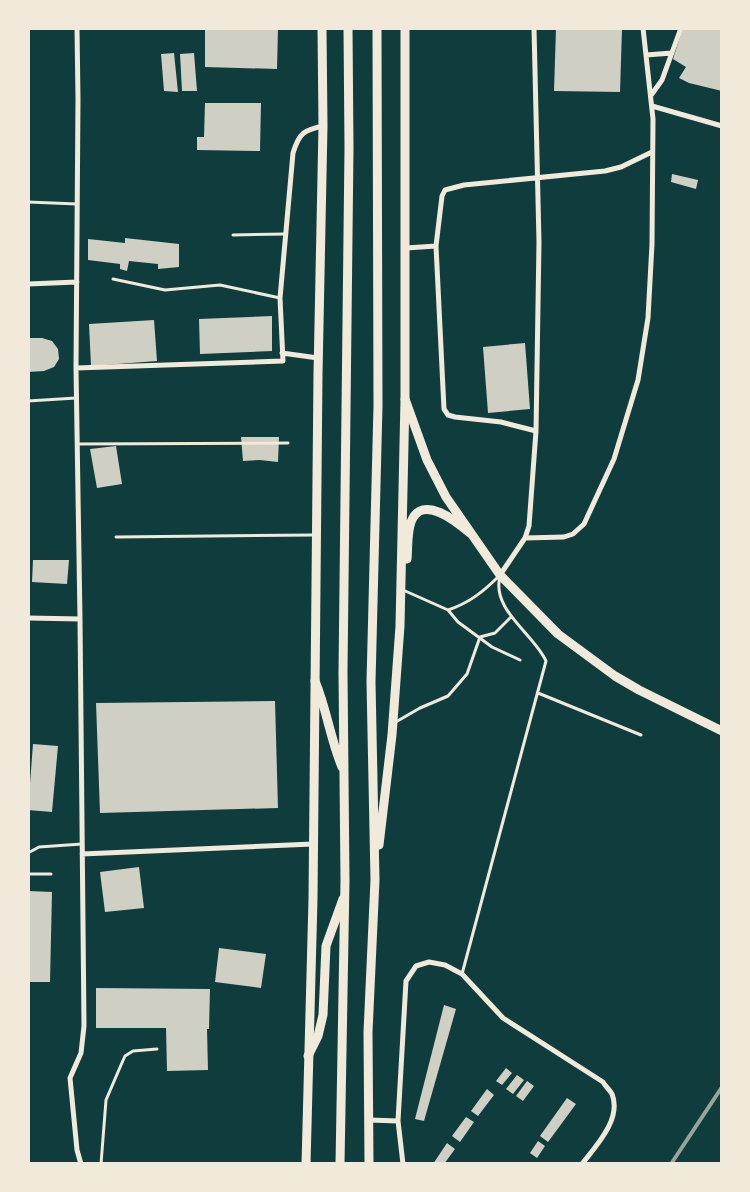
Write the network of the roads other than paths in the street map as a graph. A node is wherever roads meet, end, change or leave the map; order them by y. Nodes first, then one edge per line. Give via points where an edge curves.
1 (77, 28) edge
2 (322, 28) edge
3 (348, 28) edge
4 (377, 28) edge
5 (405, 28) edge
6 (534, 28) edge
7 (643, 28) edge
8 (681, 28) edge
9 (672, 53) junction
10 (646, 56) junction
11 (652, 93) junction
12 (652, 106) junction
13 (323, 126) junction
14 (722, 126) edge
15 (652, 152) junction
16 (538, 177) junction
17 (28, 202) edge
18 (77, 204) junction
19 (286, 234) junction
20 (233, 235) dead end
21 (436, 246) junction
22 (406, 248) junction
23 (113, 279) dead end
24 (76, 282) junction
25 (28, 284) edge
26 (280, 298) junction
27 (282, 354) junction
28 (318, 358) junction
29 (76, 368) junction
30 (76, 398) junction
31 (405, 399) junction
32 (28, 401) edge
33 (536, 431) junction
34 (288, 443) dead end
35 (77, 444) junction
36 (470, 533) junction
37 (316, 535) junction
38 (116, 537) dead end
39 (525, 538) junction
40 (500, 575) junction
41 (403, 590) junction
42 (448, 609) junction
43 (512, 616) junction
44 (28, 618) edge
45 (80, 619) junction
46 (399, 626) junction
47 (480, 637) junction
48 (520, 660) dead end
49 (315, 681) junction
50 (538, 693) junction
51 (393, 724) junction
52 (722, 731) edge
53 (641, 735) dead end
54 (344, 772) junction
55 (82, 844) junction
56 (313, 844) junction
57 (28, 853) edge
58 (82, 854) junction
59 (28, 874) edge
60 (51, 874) dead end
61 (375, 880) junction
62 (345, 892) junction
63 (462, 974) junction
64 (157, 1048) dead end
65 (308, 1056) junction
66 (369, 1120) junction
67 (398, 1121) junction
68 (81, 1164) edge
69 (101, 1164) edge
70 (306, 1164) edge
71 (340, 1164) edge
72 (369, 1164) edge
73 (403, 1164) edge
74 (582, 1164) edge

1 - 18 street
2 - 13 main road
3 - 54 main road
4 - 61 main road via 378,406 371,682
5 - 22 main road
6 - 16 street
7 - 10 street
8 - 9 street
9 - 10 street
9 - 11 street via 662,80
10 - 11 street
11 - 12 street
12 - 14 street
12 - 15 street
13 - 19 street via 307,129 296,143
13 - 28 main road
15 - 16 street via 604,171
15 - 39 street via 648,318 638,380 614,459 578,530 564,537
16 - 21 street via 445,190 439,207
16 - 33 street
17 - 18 lane
18 - 24 street
19 - 20 lane
19 - 26 street
21 - 22 street
21 - 33 street via 444,409 455,417
22 - 31 main road
23 - 26 lane via 165,290 220,285
24 - 25 street
24 - 29 street
26 - 27 street
27 - 28 street
27 - 29 street via 283,361
28 - 37 main road
29 - 30 street
30 - 32 lane
30 - 35 street
31 - 36 main road via 427,460
31 - 46 main road
33 - 39 street
34 - 35 lane
35 - 45 street
36 - 40 main road
36 - 41 main road via 450,516 432,510 414,517
37 - 38 lane
37 - 49 main road
39 - 40 street
40 - 42 lane via 482,593
40 - 43 lane via 500,595
40 - 52 main road via 558,634 615,676
41 - 42 lane
41 - 46 main road
42 - 47 lane via 458,622
43 - 47 lane via 495,633
43 - 50 lane via 546,662
44 - 45 street
45 - 55 street
46 - 51 main road
47 - 48 lane
47 - 51 lane via 467,674 448,696
49 - 54 main road
49 - 56 main road
50 - 53 lane
50 - 63 lane
51 - 61 main road
54 - 62 main road
55 - 57 lane via 39,847
55 - 58 street
56 - 58 street
56 - 65 main road
58 - 68 street via 84,1026 81,1053 70,1078
59 - 60 lane
61 - 66 main road via 368,1032
62 - 65 main road via 327,946 323,1015
62 - 71 main road
63 - 67 street via 429,962 416,966 406,981
63 - 74 street via 503,1018 603,1082 612,1093 611,1119
64 - 69 lane via 125,1056 106,1100
65 - 70 main road
66 - 67 street
66 - 72 main road
67 - 73 street

